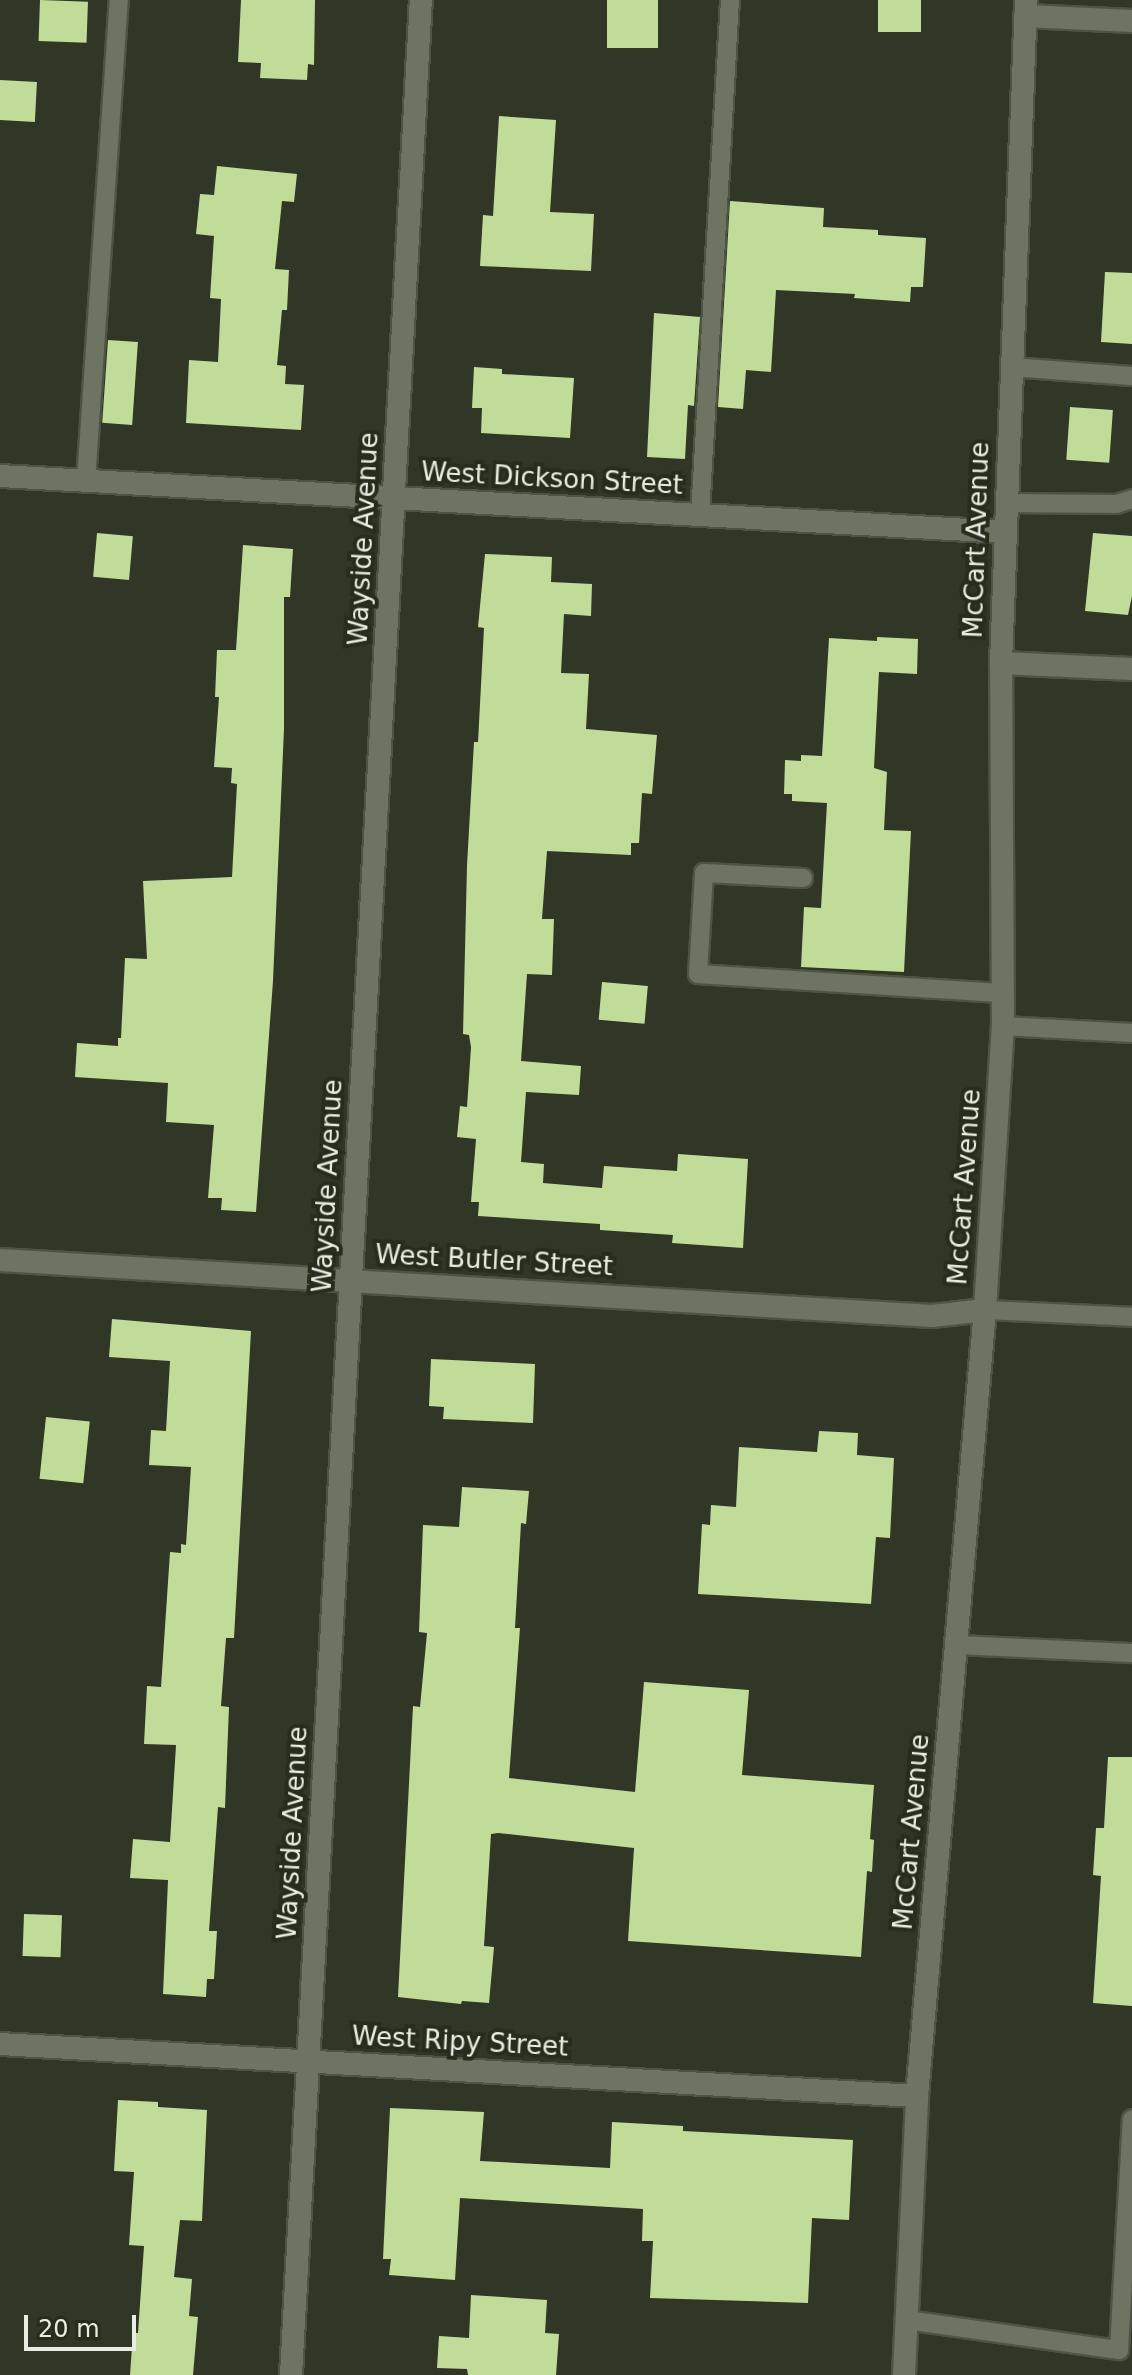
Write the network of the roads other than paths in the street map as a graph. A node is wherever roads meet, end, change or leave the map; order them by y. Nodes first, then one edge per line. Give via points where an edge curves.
1 (119, 0) edge
2 (421, 0) edge
3 (730, 0) edge
4 (1026, 8) edge
5 (1132, 21) edge
6 (1011, 367) junction
7 (1132, 376) edge
8 (0, 476) edge
9 (86, 481) junction
10 (394, 499) junction
11 (1132, 499) edge
12 (1005, 503) junction
13 (700, 515) junction
14 (1004, 532) junction
15 (1001, 663) junction
16 (1132, 669) edge
17 (803, 878) dead end
18 (1003, 993) junction
19 (1003, 1026) junction
20 (1132, 1033) edge
21 (0, 1260) edge
22 (351, 1281) junction
23 (985, 1310) junction
24 (1132, 1317) edge
25 (956, 1645) junction
26 (1132, 1653) edge
27 (0, 2044) edge
28 (309, 2062) junction
29 (917, 2096) junction
30 (1132, 2119) edge
31 (907, 2320) junction
32 (1126, 2350) edge
33 (291, 2375) edge
34 (904, 2375) edge

1 - 9 lane
2 - 10 street, Wayside Avenue
3 - 13 lane
4 - 5 street
4 - 6 street, McCart Avenue
6 - 7 lane
6 - 12 street, McCart Avenue
8 - 9 street, West Dickson Street
9 - 10 street, West Dickson Street
10 - 13 street, West Dickson Street
10 - 22 street, Wayside Avenue
11 - 12 lane via 1116,504
12 - 14 street, McCart Avenue
13 - 14 street, West Dickson Street
14 - 15 street, McCart Avenue
15 - 16 street
15 - 18 street, McCart Avenue
17 - 18 lane via 704,873 698,974
18 - 19 street, McCart Avenue
19 - 20 lane
19 - 23 street, McCart Avenue
21 - 22 street, West Butler Street
22 - 23 street, West Butler Street via 932,1316
22 - 28 street, Wayside Avenue
23 - 24 lane
23 - 25 street, McCart Avenue
25 - 26 lane
25 - 29 street, McCart Avenue
27 - 28 street, West Ripy Street
28 - 29 street, West Ripy Street
28 - 33 street, Wayside Avenue
29 - 31 street, McCart Avenue
30 - 32 lane
31 - 32 lane
31 - 34 street, McCart Avenue

